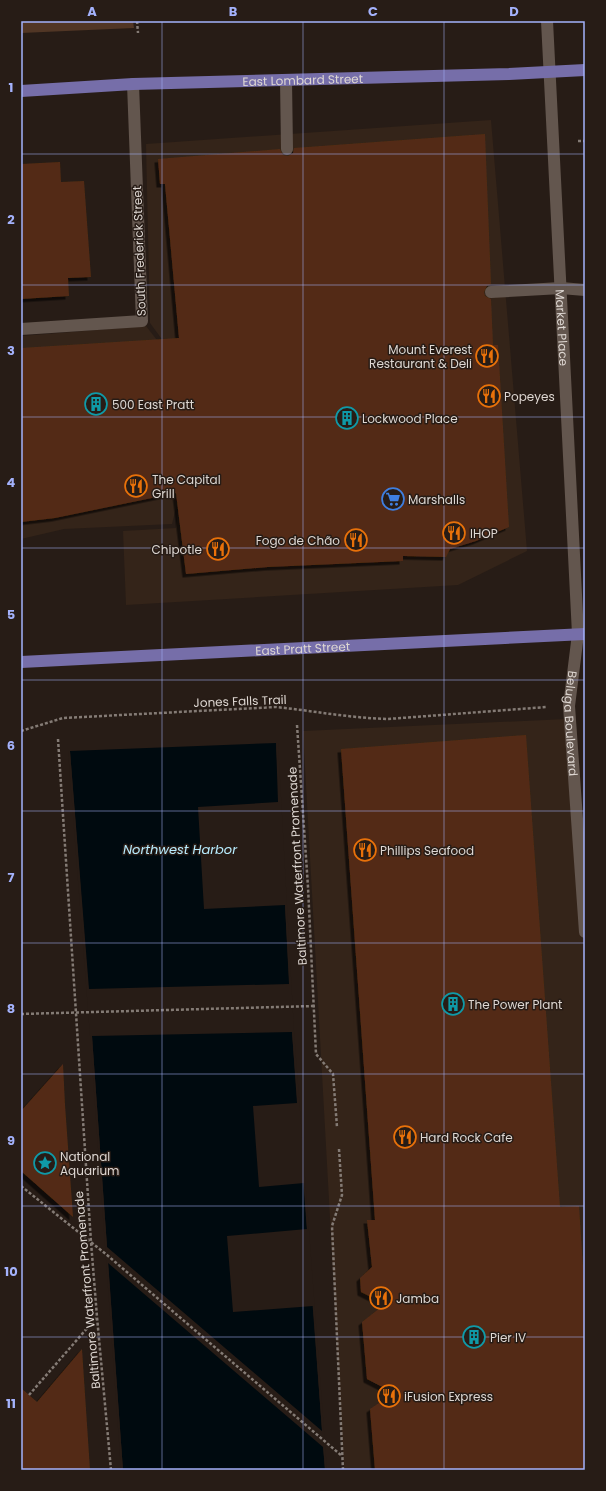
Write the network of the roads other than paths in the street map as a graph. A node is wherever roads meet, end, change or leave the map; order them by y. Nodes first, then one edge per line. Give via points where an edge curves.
1 (547, 21) edge
2 (585, 70) edge
3 (550, 72) junction
4 (286, 80) junction
5 (133, 84) junction
6 (21, 91) edge
7 (287, 149) dead end
8 (561, 288) junction
9 (585, 290) edge
10 (491, 292) dead end
11 (21, 329) edge
12 (581, 634) edge
13 (21, 662) edge
14 (585, 932) edge

1 - 3 street, Market Place
2 - 3 main road, East Lombard Street
3 - 4 main road, East Lombard Street
3 - 8 street, Market Place
4 - 5 main road, East Lombard Street
4 - 7 street
5 - 6 main road, East Lombard Street
5 - 11 street, South Frederick Street via 142,321
8 - 9 street
8 - 10 street
8 - 12 street, Market Place
12 - 13 main road, East Pratt Street
12 - 14 street, Beluga Boulevard via 569,706

